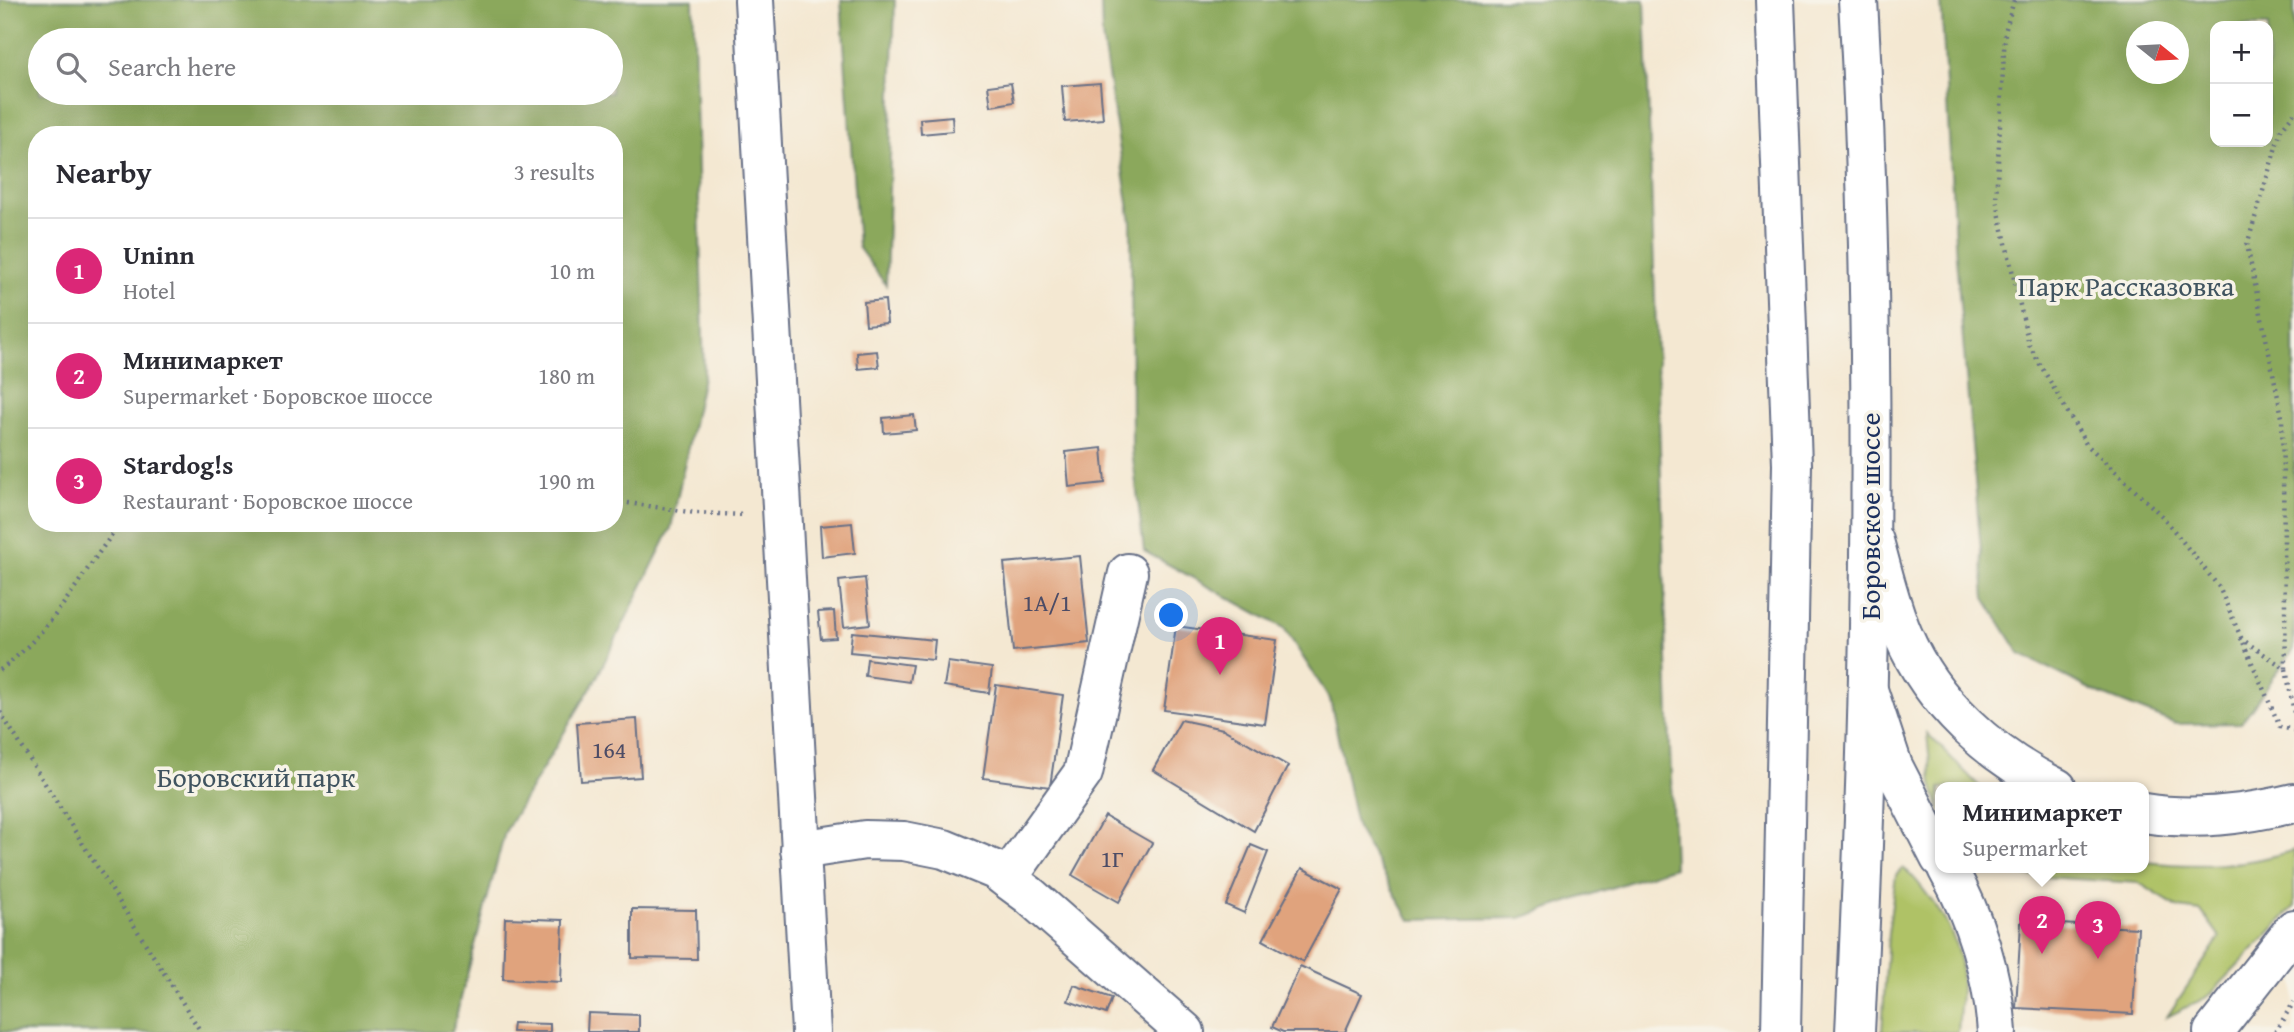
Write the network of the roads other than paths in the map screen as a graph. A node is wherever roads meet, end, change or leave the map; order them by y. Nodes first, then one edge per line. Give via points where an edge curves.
1 (754, 0) edge
2 (1775, 0) edge
3 (1858, 0) edge
4 (1872, 533) junction
5 (1128, 573) dead end
6 (1869, 691) junction
7 (2047, 782) edge
8 (2294, 803) edge
9 (2149, 813) edge
10 (1935, 846) edge
11 (800, 850) junction
12 (1949, 873) edge
13 (1007, 879) junction
14 (2294, 929) edge
15 (811, 1032) edge
16 (1185, 1032) edge
17 (1782, 1032) edge
18 (1854, 1032) edge
19 (1997, 1032) edge
20 (2213, 1032) edge

1 - 11 main road
2 - 17 main road via 1792,464
3 - 4 main road, Боровское шоссе via 1869,260
4 - 6 main road, Боровское шоссе
4 - 7 main road via 1903,635 1937,693 1978,736
5 - 13 main road via 1083,773
6 - 10 main road via 1893,766
6 - 18 main road, Боровское шоссе
8 - 9 main road via 2218,816
11 - 13 main road via 865,840 904,841 944,849
11 - 15 main road
12 - 19 main road via 1986,967
13 - 16 main road
14 - 20 main road

